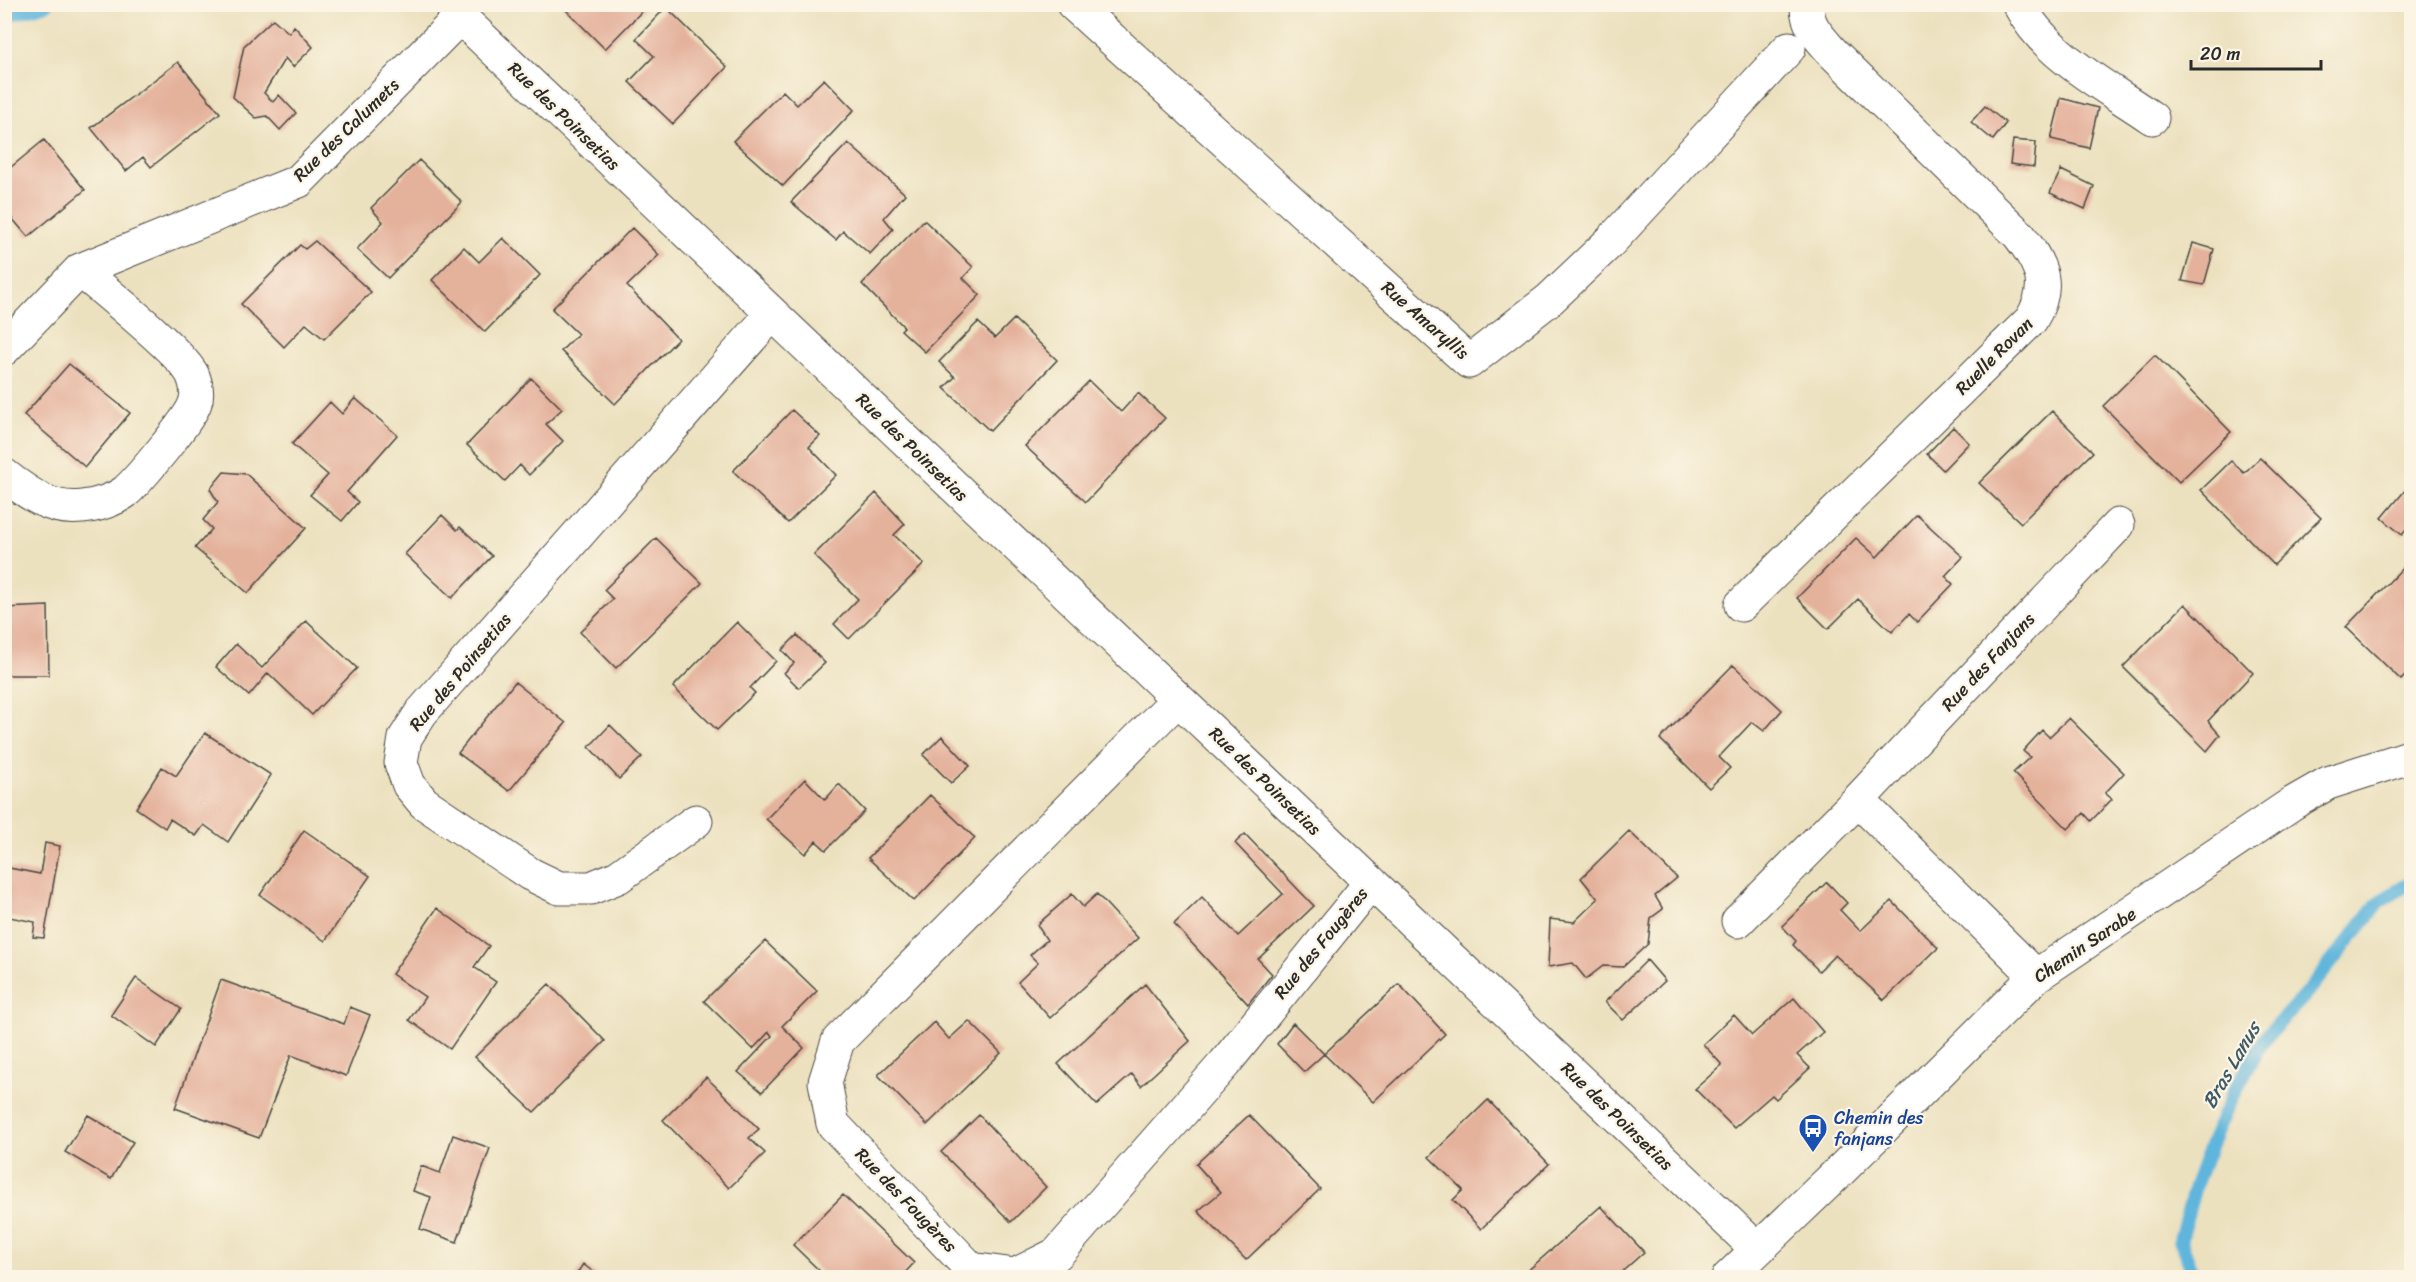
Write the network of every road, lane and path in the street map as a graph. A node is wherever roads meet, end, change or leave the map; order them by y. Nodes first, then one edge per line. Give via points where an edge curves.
1 (1073, 4) edge
2 (1807, 4) edge
3 (2019, 4) edge
4 (460, 17) joint
5 (1790, 48) dead end
6 (2152, 118) dead end
7 (80, 270) junction
8 (772, 314) junction
9 (4, 349) edge
10 (4, 475) edge
11 (2118, 525) dead end
12 (1741, 605) dead end
13 (1178, 699) junction
14 (2412, 756) edge
15 (1857, 800) junction
16 (696, 821) dead end
17 (1371, 882) junction
18 (1738, 921) dead end
19 (2036, 976) junction
20 (1757, 1249) junction
21 (1728, 1278) edge

1 - 5 street, Rue Amaryllis via 1469,362 1550,299 1610,242
2 - 12 street, Ruelle Rovan via 1806,14 1813,30 1834,54 2019,235 2039,269 2042,301 2031,320
3 - 6 street via 2028,24 2048,46
4 - 7 street, Rue des Calumets via 299,181
4 - 8 street, Rue des Poinsetias
7 - 9 street, Rue des Calumets
7 - 10 street via 187,364 196,387 196,401 189,417 124,492 104,502 58,506 35,499
8 - 13 street, Rue des Poinsetias
8 - 16 street, Rue des Poinsetias via 421,713 405,738 401,763 409,785 424,803 530,874 559,888 591,888 618,878
11 - 15 street, Rue des Fanjans
13 - 17 street, Rue des Poinsetias
13 - 17 street, Rue des Fougères via 838,1041 825,1082 834,1124 971,1269 1015,1275 1057,1254 1226,1064
14 - 19 street, Chemin Sarabe via 2328,783 2293,803
15 - 18 street, Rue des Fanjans
15 - 19 street
17 - 20 street, Rue des Poinsetias
19 - 20 street, Chemin Sarabe
20 - 21 street, Chemin Sarabe

